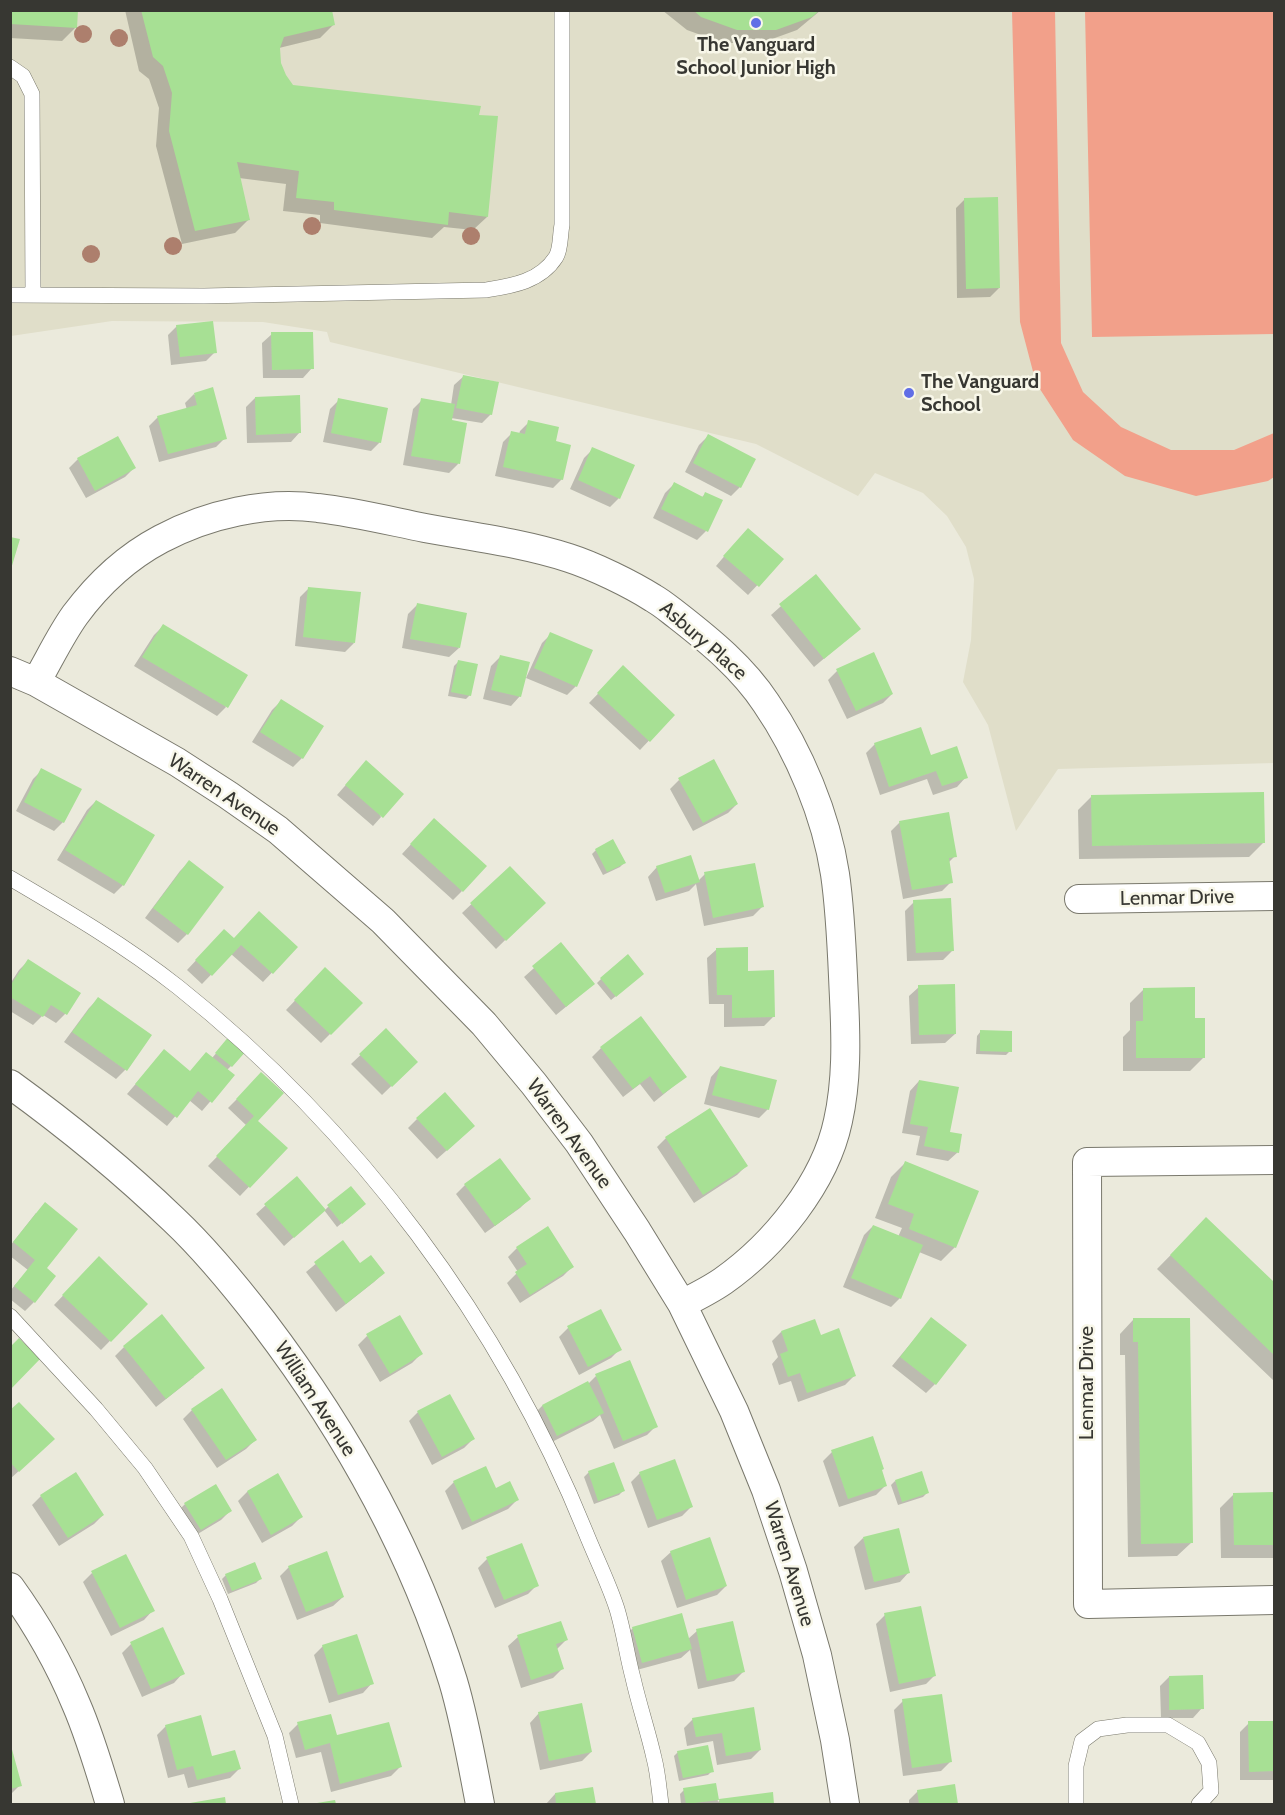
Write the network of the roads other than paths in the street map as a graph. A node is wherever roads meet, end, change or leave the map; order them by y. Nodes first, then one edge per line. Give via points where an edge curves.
1 (562, 10) edge
2 (10, 67) edge
3 (10, 295) edge
4 (33, 295) junction
5 (23, 677) edge
6 (10, 878) edge
7 (1274, 897) edge
8 (1079, 899) dead end
9 (10, 1084) edge
10 (1275, 1160) edge
11 (682, 1304) junction
12 (10, 1316) edge
13 (10, 1587) edge
14 (1275, 1600) edge
15 (110, 1804) edge
16 (291, 1804) edge
17 (480, 1804) edge
18 (661, 1804) edge
19 (845, 1804) edge
20 (1076, 1804) edge
21 (1199, 1804) edge

1 - 4 lane via 562,225 557,256 544,271 521,284 486,290
2 - 4 lane via 23,76 32,94
3 - 4 lane
5 - 11 street, Warren Avenue via 177,762 228,795 278,830 383,921 484,1024 534,1084 579,1143
5 - 11 street, Asbury Place via 99,586 129,559 162,538 198,523 239,511 282,506 318,508 570,559 654,598 732,661 764,700 790,742 824,826 840,918 844,1087 838,1125 802,1202 751,1258 721,1282
6 - 18 lane via 123,947 233,1032 340,1140 424,1244 516,1385 579,1514 617,1609 655,1760
7 - 8 street, Lenmar Drive
9 - 17 street, William Avenue via 60,1120 176,1221 233,1284 314,1392 397,1538 429,1611 453,1682
10 - 14 street, Lenmar Drive via 1087,1162 1088,1604
11 - 19 street, Warren Avenue via 734,1411 790,1561 817,1655
12 - 16 lane via 96,1408 145,1468 191,1536 275,1736
13 - 15 street via 48,1648 76,1704
20 - 21 lane via 1076,1766 1082,1741 1098,1729 1126,1725 1168,1725 1198,1743 1209,1763 1210,1791

